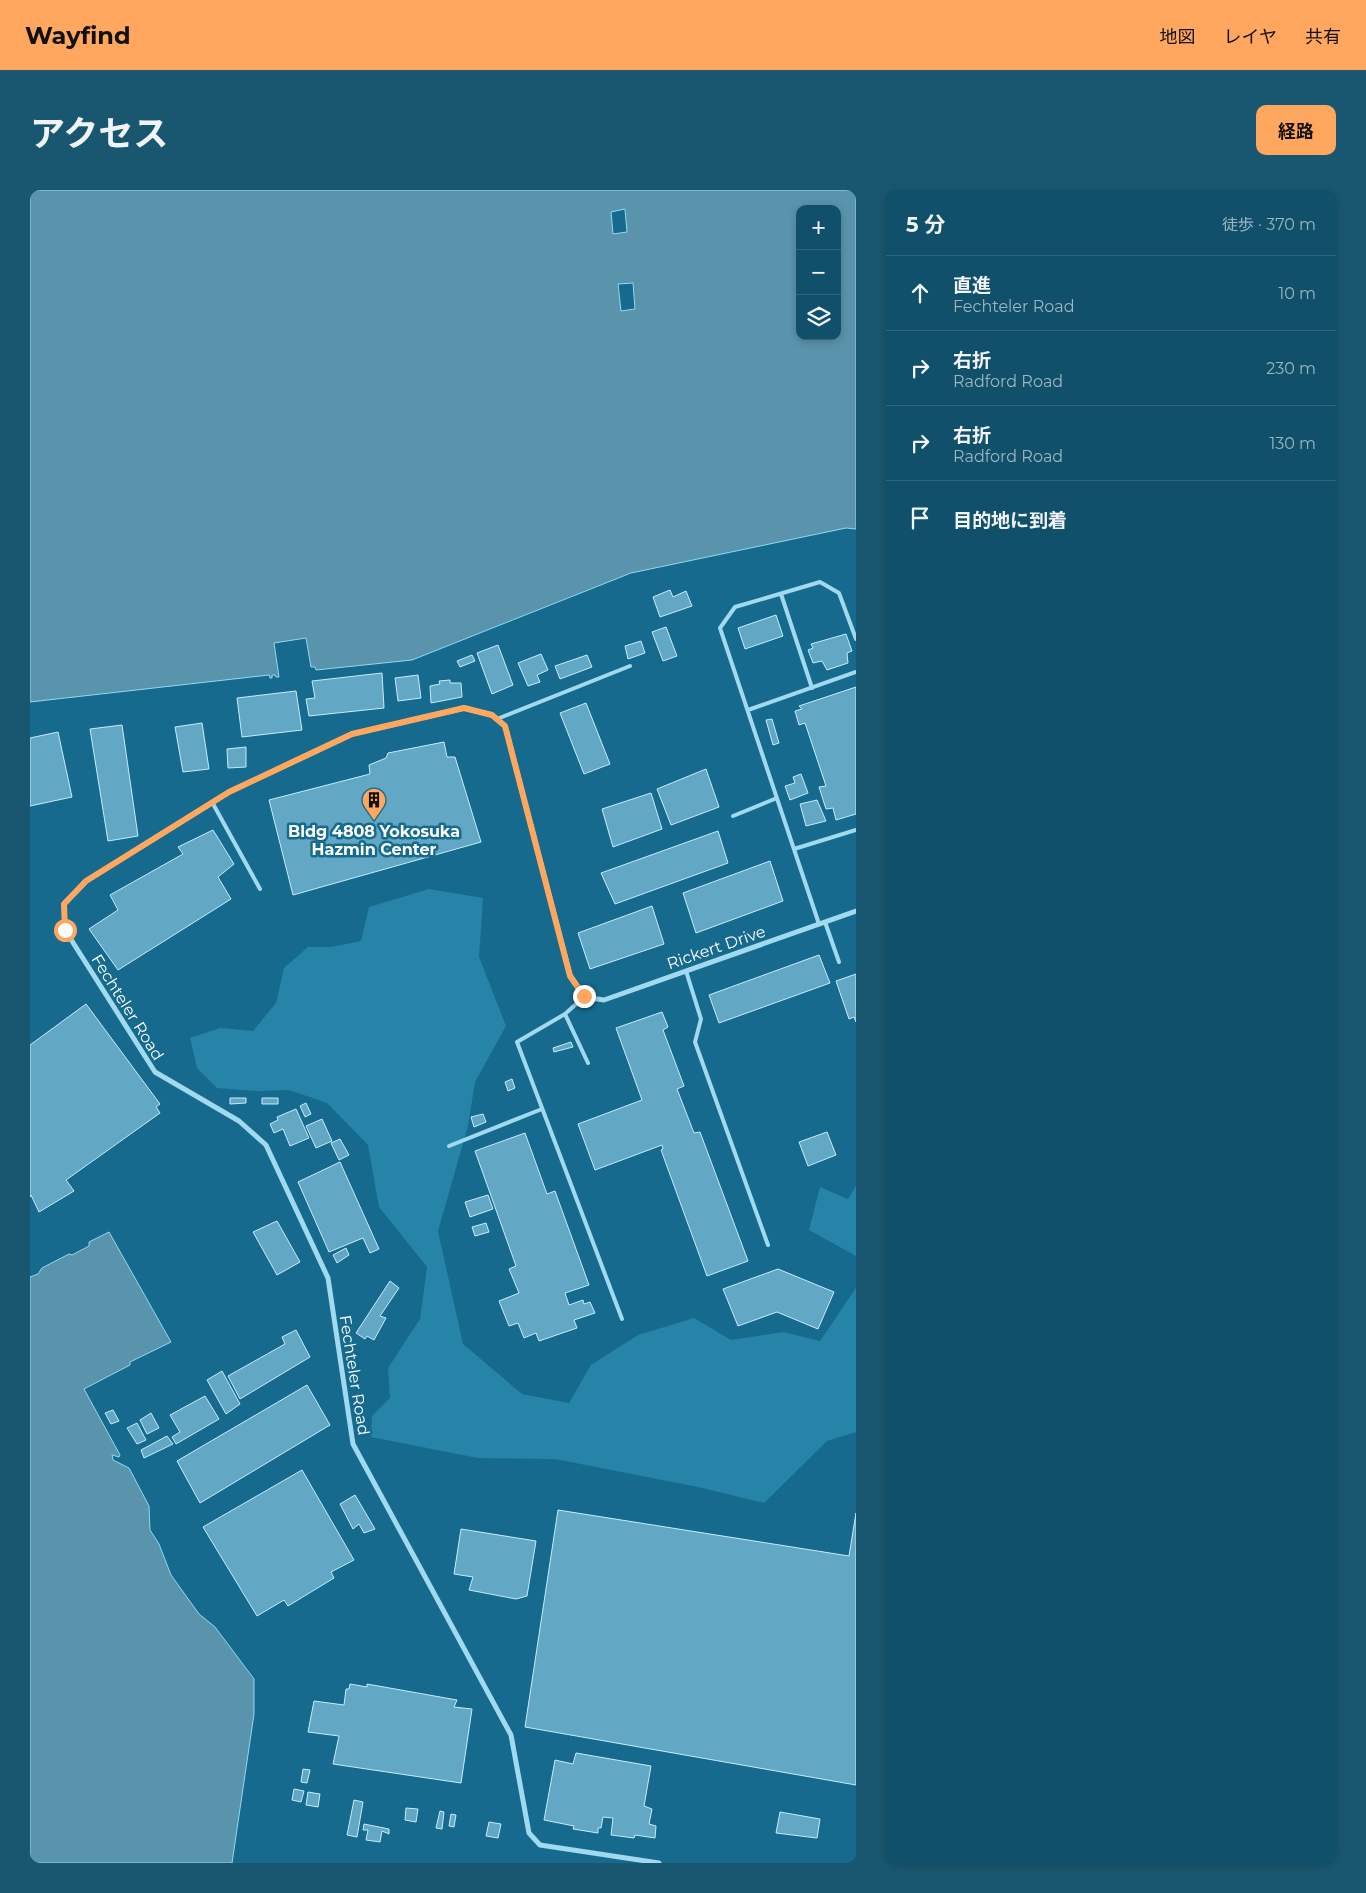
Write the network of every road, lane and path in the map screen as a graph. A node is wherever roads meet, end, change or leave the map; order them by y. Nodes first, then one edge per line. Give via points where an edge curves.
1 (781, 594) junction
2 (856, 639) edge
3 (630, 666) dead end
4 (856, 672) edge
5 (812, 688) junction
6 (748, 710) junction
7 (497, 719) junction
8 (777, 798) junction
9 (212, 802) junction
10 (733, 816) dead end
11 (856, 830) edge
12 (794, 849) junction
13 (260, 889) dead end
14 (856, 911) edge
15 (826, 922) junction
16 (819, 924) junction
17 (839, 962) dead end
18 (686, 971) junction
19 (584, 996) junction
20 (565, 1014) junction
21 (588, 1063) dead end
22 (542, 1109) junction
23 (449, 1146) dead end
24 (768, 1245) dead end
25 (622, 1319) dead end
26 (659, 1863) edge

1 - 2 lane via 820,582 839,593
1 - 5 lane
1 - 6 lane via 735,607 720,628
3 - 7 lane
4 - 5 lane
5 - 6 lane
6 - 8 lane
7 - 9 street via 464,708 352,734
7 - 19 street via 505,726 570,976
8 - 10 lane
8 - 12 lane
9 - 13 lane
9 - 26 street, Fechteler Road via 86,881 64,904 65,930 155,1072 239,1121 266,1145 328,1278 353,1444 512,1735 528,1833 540,1844
11 - 12 lane
12 - 16 lane
14 - 15 street, Rickert Drive
15 - 16 street, Rickert Drive
15 - 17 lane
16 - 18 street, Rickert Drive
18 - 19 street, Rickert Drive via 604,1000
18 - 24 lane via 701,1019 695,1042
19 - 20 lane
20 - 21 lane
20 - 22 lane via 517,1042
22 - 23 lane
22 - 25 lane

